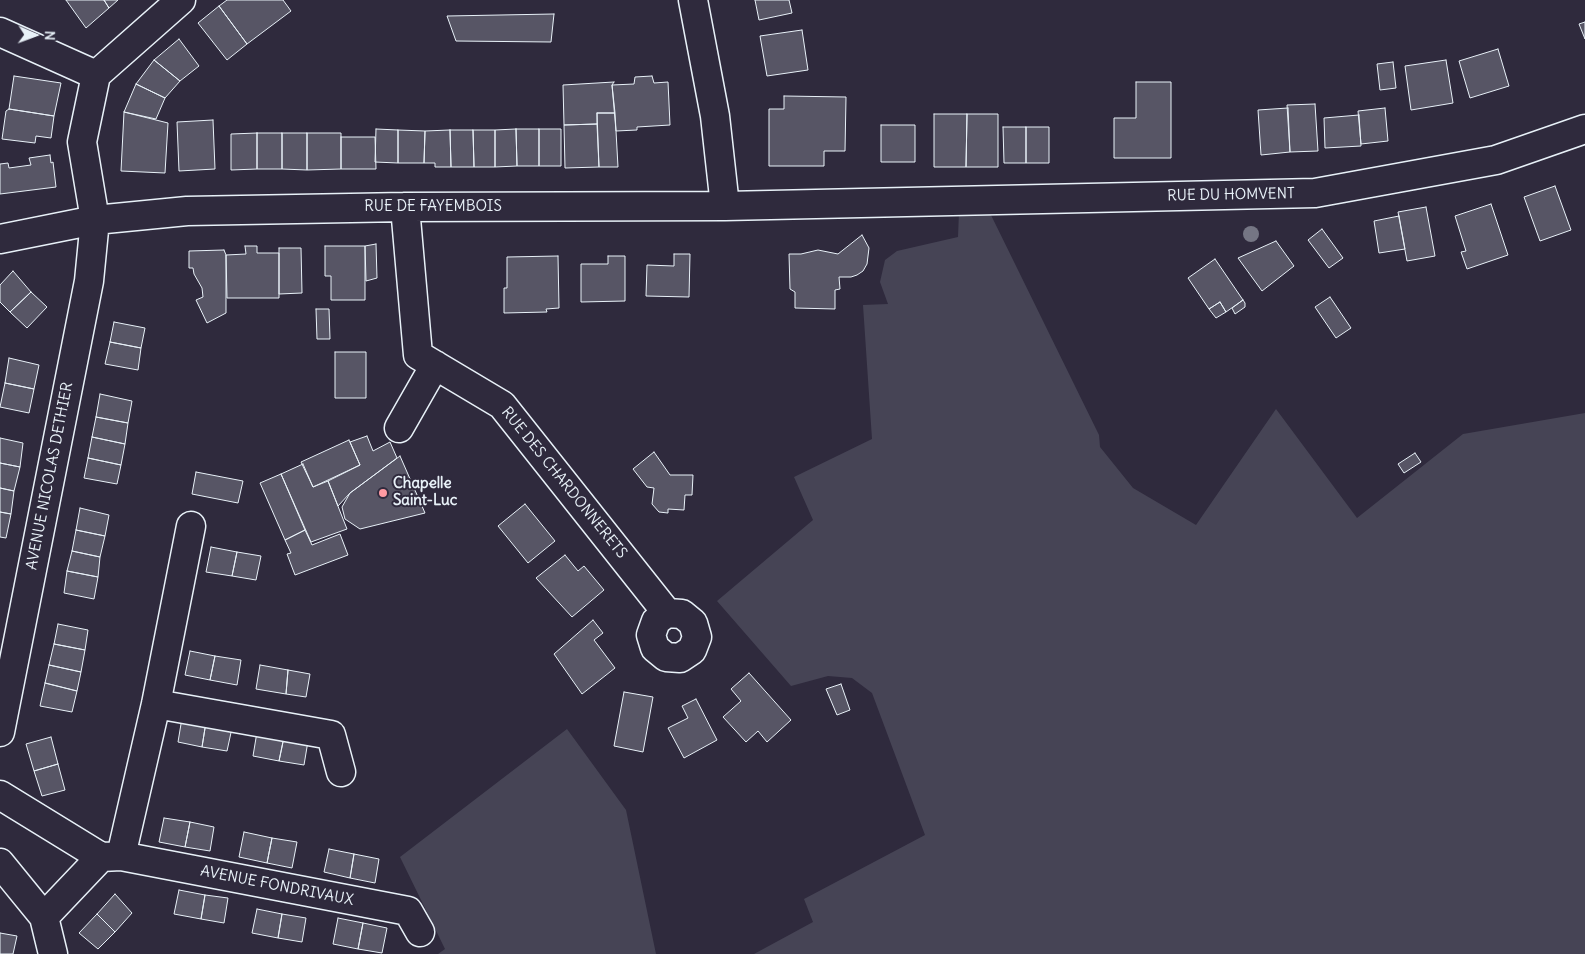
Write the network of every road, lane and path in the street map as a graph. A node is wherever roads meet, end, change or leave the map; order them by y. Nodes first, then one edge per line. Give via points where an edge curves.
1 (181, 0) edge
2 (693, 0) edge
3 (0, 32) edge
4 (96, 75) junction
5 (1585, 129) edge
6 (868, 203) joint
7 (725, 206) junction
8 (405, 207) junction
9 (95, 220) junction
10 (0, 239) edge
11 (435, 365) junction
12 (398, 428) dead end
13 (191, 526) dead end
14 (667, 613) dead end
15 (156, 704) junction
16 (0, 732) edge
17 (341, 772) dead end
18 (0, 795) edge
19 (111, 856) junction
20 (0, 863) edge
21 (44, 917) junction
22 (420, 932) dead end
23 (53, 954) edge

1 - 4 street
2 - 7 street via 714,116
3 - 4 street
4 - 9 street, AVENUE NICOLAS DETHIER via 82,142
5 - 6 street, RUE DU HOMVENT via 1496,160 1315,193
6 - 7 street, RUE DE FAYEMBOIS
7 - 8 street, RUE DE FAYEMBOIS
8 - 9 street, RUE DE FAYEMBOIS via 188,211
8 - 11 street, RUE DES CHARDONNERETS via 418,355
9 - 10 street, RUE DE FAYEMBOIS
9 - 16 street, AVENUE NICOLAS DETHIER via 89,281
11 - 12 street
11 - 14 street, RUE DES CHARDONNERETS via 502,405
13 - 15 street
15 - 17 street via 331,735
15 - 19 street
18 - 19 street, AVENUE FONDRIVAUX
19 - 21 street
19 - 22 street, AVENUE FONDRIVAUX via 408,912
20 - 21 street
21 - 23 street

